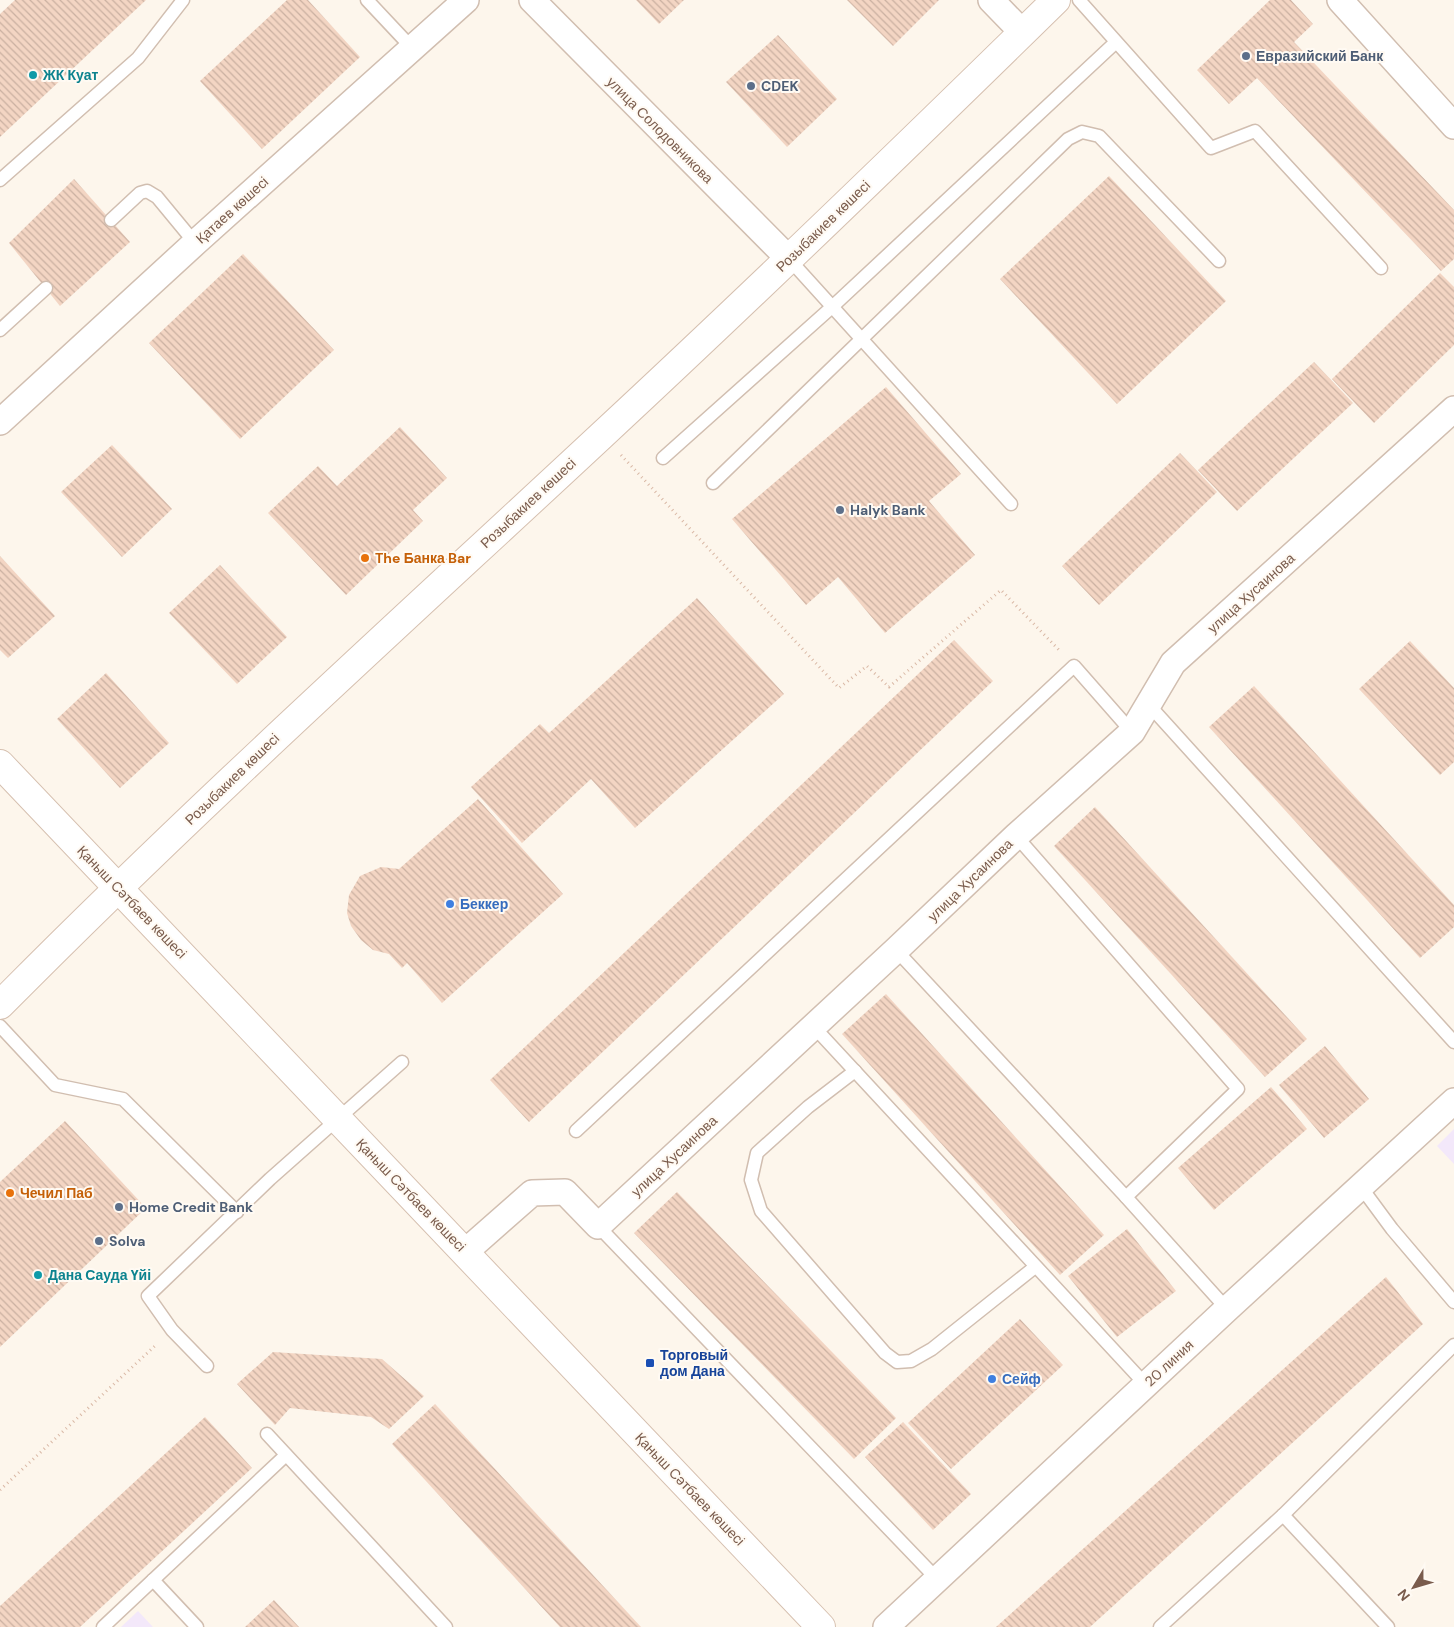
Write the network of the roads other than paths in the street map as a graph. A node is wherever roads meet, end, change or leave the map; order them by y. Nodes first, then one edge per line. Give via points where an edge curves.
1 (183, 0) edge
2 (367, 0) edge
3 (466, 0) edge
4 (532, 0) edge
5 (991, 0) edge
6 (1056, 0) edge
7 (1079, 0) edge
8 (1340, 0) edge
9 (1022, 33) junction
10 (1116, 42) junction
11 (413, 48) junction
12 (1454, 126) edge
13 (0, 180) edge
14 (111, 220) dead end
15 (195, 243) junction
16 (789, 259) junction
17 (1218, 260) dead end
18 (1382, 268) dead end
19 (46, 288) dead end
20 (832, 307) junction
21 (0, 330) edge
22 (861, 340) junction
23 (1454, 410) edge
24 (0, 422) edge
25 (663, 458) dead end
26 (713, 483) dead end
27 (1011, 504) dead end
28 (1149, 705) junction
29 (1132, 732) junction
30 (0, 764) edge
31 (1016, 836) junction
32 (118, 888) junction
33 (896, 950) junction
34 (0, 1005) edge
35 (0, 1026) edge
36 (814, 1026) junction
37 (1454, 1042) edge
38 (402, 1062) dead end
39 (855, 1071) junction
40 (1454, 1101) edge
41 (338, 1119) junction
42 (576, 1131) dead end
43 (1361, 1187) junction
44 (1126, 1197) junction
45 (236, 1212) junction
46 (598, 1226) junction
47 (465, 1252) junction
48 (1035, 1267) junction
49 (1454, 1302) edge
50 (1227, 1309) junction
51 (1454, 1345) edge
52 (207, 1366) dead end
53 (1146, 1385) junction
54 (268, 1434) dead end
55 (286, 1455) junction
56 (1282, 1515) junction
57 (937, 1579) junction
58 (153, 1580) junction
59 (103, 1627) edge
60 (197, 1627) edge
61 (446, 1627) edge
62 (821, 1627) edge
63 (886, 1627) edge
64 (1160, 1627) edge
65 (1388, 1627) edge

1 - 13 lane via 138,58
2 - 11 lane
3 - 11 street, Қатаев көшесі
4 - 16 street, улица Солодовникова
5 - 9 street
6 - 9 main road, Розыбакиев көшесі
7 - 10 lane
8 - 12 street
9 - 16 main road, Розыбакиев көшесі
10 - 18 lane via 1211,148 1256,131
10 - 20 lane
11 - 15 street, Қатаев көшесі
14 - 15 lane via 140,193 147,191 157,197
15 - 24 street, Қатаев көшесі
16 - 20 lane
16 - 32 main road, Розыбакиев көшесі via 262,749
17 - 22 lane via 1099,136 1082,132 1068,139
19 - 21 lane
20 - 22 lane
20 - 25 lane
22 - 26 lane
22 - 27 lane
23 - 28 street, улица Хусаинова via 1173,663
28 - 29 street, улица Хусаинова
28 - 37 lane
29 - 31 street, улица Хусаинова
29 - 42 lane via 1074,666
30 - 32 main road, Қаныш Сәтбаев көшесі
31 - 33 street, улица Хусаинова
31 - 44 lane via 1238,1089
32 - 34 main road, Розыбакиев көшесі
32 - 41 main road, Қаныш Сәтбаев көшесі
33 - 36 street, улица Хусаинова
33 - 44 lane
35 - 45 lane via 55,1085 123,1099
36 - 39 lane
36 - 46 street, улица Хусаинова
38 - 41 lane
39 - 48 lane
39 - 48 lane via 808,1107 757,1153 752,1180 761,1211 885,1353 897,1362 911,1362
40 - 43 street, 20 линия
41 - 45 lane
41 - 47 main road, Қаныш Сәтбаев көшесі
43 - 49 lane
43 - 50 street, 20 линия
44 - 50 lane
45 - 52 lane via 148,1296 172,1330
46 - 47 street via 565,1192 532,1193
46 - 57 lane
47 - 62 main road, Қаныш Сәтбаев көшесі
48 - 53 lane
50 - 53 street, 20 линия
51 - 56 lane
53 - 57 street, 20 линия
54 - 55 lane
55 - 58 lane
55 - 61 lane
56 - 64 lane
56 - 65 lane
57 - 63 street, 20 линия
58 - 59 lane
58 - 60 lane

